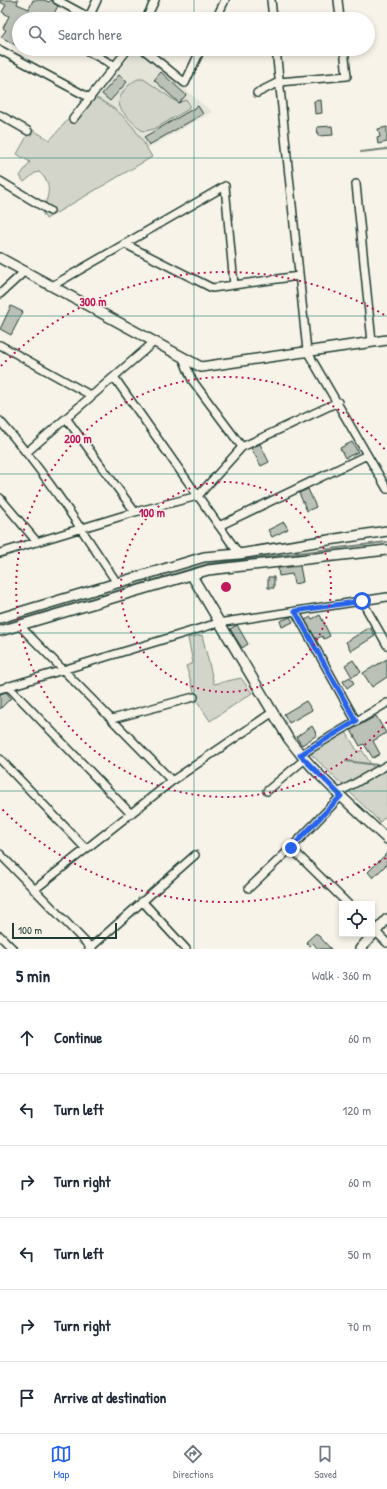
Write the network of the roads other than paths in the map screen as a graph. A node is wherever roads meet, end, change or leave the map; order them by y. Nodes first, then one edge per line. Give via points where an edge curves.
1 (58, 0) edge
2 (97, 0) edge
3 (155, 0) edge
4 (225, 0) edge
5 (271, 0) edge
6 (338, 0) edge
7 (80, 12) edge
8 (93, 12) edge
9 (149, 12) edge
10 (219, 12) edge
11 (272, 12) edge
12 (339, 12) edge
13 (0, 50) edge
14 (97, 56) edge
15 (123, 56) edge
16 (152, 56) edge
17 (198, 56) edge
18 (277, 56) edge
19 (345, 56) edge
20 (115, 66) junction
21 (279, 82) junction
22 (257, 93) dead end
23 (90, 98) junction
24 (0, 115) edge
25 (73, 119) dead end
26 (28, 131) dead end
27 (0, 181) edge
28 (356, 184) dead end
29 (50, 211) dead end
30 (125, 244) junction
31 (0, 258) edge
32 (26, 271) junction
33 (299, 276) junction
34 (52, 286) junction
35 (234, 286) junction
36 (0, 294) edge
37 (387, 340) edge
38 (154, 342) junction
39 (372, 342) junction
40 (0, 345) edge
41 (307, 351) junction
42 (183, 358) junction
43 (114, 377) junction
44 (92, 396) junction
45 (338, 402) junction
46 (66, 418) junction
47 (0, 421) edge
48 (242, 447) junction
49 (27, 452) junction
50 (367, 455) junction
51 (387, 489) edge
52 (198, 496) junction
53 (0, 498) edge
54 (135, 512) junction
55 (219, 526) junction
56 (82, 529) junction
57 (387, 531) edge
58 (37, 542) junction
59 (387, 550) edge
60 (0, 553) edge
61 (239, 554) junction
62 (192, 576) junction
63 (117, 583) junction
64 (387, 598) edge
65 (362, 601) junction
66 (295, 611) junction
67 (0, 618) edge
68 (218, 623) junction
69 (20, 626) junction
70 (0, 631) edge
71 (387, 645) edge
72 (63, 669) junction
73 (8, 686) junction
74 (0, 689) edge
75 (194, 697) dead end
76 (387, 702) edge
77 (273, 712) junction
78 (112, 720) junction
79 (356, 721) junction
80 (302, 757) junction
81 (0, 759) edge
82 (387, 764) edge
83 (172, 781) junction
84 (267, 791) dead end
85 (339, 794) junction
86 (131, 814) junction
87 (387, 839) edge
88 (291, 848) junction
89 (86, 850) junction
90 (0, 854) edge
91 (195, 855) dead end
92 (248, 888) dead end
93 (34, 890) junction
94 (142, 901) junction
95 (345, 901) edge
96 (387, 919) edge
97 (375, 929) edge
98 (375, 931) edge
99 (0, 936) edge
100 (369, 937) edge
101 (387, 943) edge
102 (90, 948) edge
103 (13, 949) edge
104 (186, 949) edge
105 (360, 949) edge

1 - 7 street
2 - 8 street
3 - 9 street
4 - 10 street
5 - 11 street
6 - 12 street
13 - 23 street
14 - 20 street
15 - 20 street
16 - 17 street via 185,83
18 - 21 street
19 - 21 street via 346,76
20 - 23 street
21 - 22 street
21 - 33 street
23 - 25 street
24 - 26 street
27 - 29 street
28 - 39 street
30 - 34 street
30 - 35 street via 212,288
30 - 35 street via 224,186
31 - 32 street
32 - 34 street
32 - 36 street
33 - 35 street
33 - 41 street
34 - 38 street
37 - 39 street
38 - 42 street
38 - 43 street
39 - 41 street
40 - 44 street
41 - 42 street via 200,367
41 - 45 street
42 - 48 street via 192,380
43 - 44 street
43 - 52 street
44 - 46 street
45 - 48 street
45 - 50 street
46 - 49 street
46 - 54 street
47 - 49 street
48 - 52 street
49 - 56 street
50 - 51 street
50 - 55 street
52 - 54 street
52 - 55 street
53 - 58 street
54 - 56 street
55 - 61 street
56 - 58 street
56 - 63 street
57 - 61 street
58 - 60 street
59 - 62 street via 208,570
61 - 63 street via 204,557
62 - 68 street
62 - 69 street
63 - 67 street
64 - 65 street
65 - 66 street
65 - 71 street
66 - 68 street
66 - 79 street
68 - 72 street
68 - 77 street
69 - 70 street
69 - 72 street
72 - 73 street
72 - 78 street
73 - 74 street
73 - 86 street
75 - 78 street
76 - 79 street
77 - 80 street
77 - 83 street
78 - 83 street
79 - 80 street
80 - 84 street
80 - 85 street
81 - 89 street
82 - 85 street
83 - 86 street
85 - 87 street
85 - 88 street
86 - 89 street
88 - 92 street
88 - 95 street
89 - 93 street
90 - 93 street
91 - 94 street
93 - 102 street
94 - 102 street
94 - 104 street
96 - 97 street
98 - 101 street
99 - 103 street
100 - 105 street

